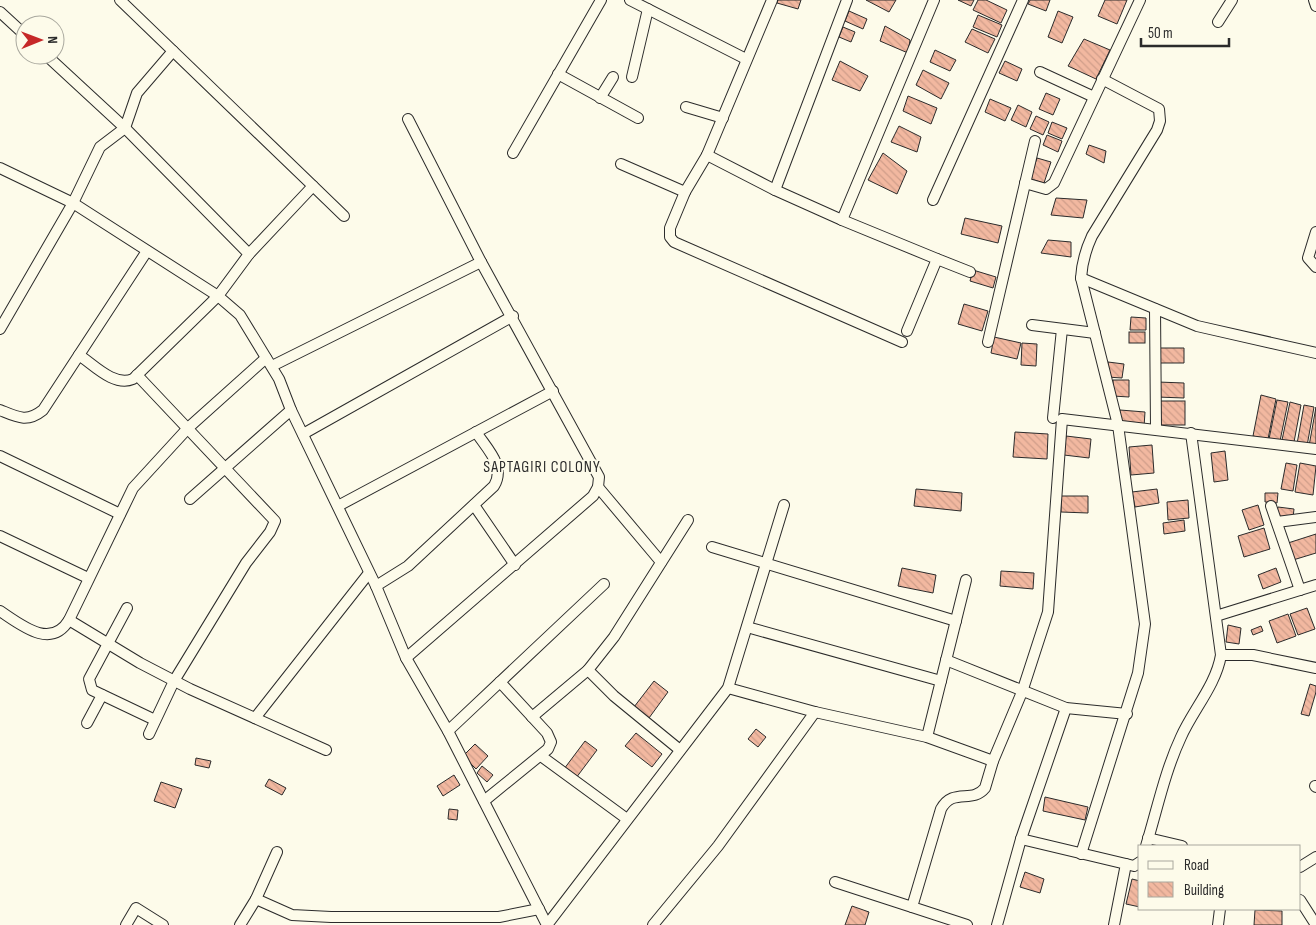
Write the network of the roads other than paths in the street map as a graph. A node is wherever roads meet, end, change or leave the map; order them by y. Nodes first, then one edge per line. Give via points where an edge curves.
1 (120, 0) edge
2 (601, 0) edge
3 (630, 0) edge
4 (771, 0) edge
5 (847, 0) edge
6 (934, 0) edge
7 (1023, 0) edge
8 (1140, 0) edge
9 (1232, 0) edge
10 (1314, 0) edge
11 (1316, 6) edge
12 (648, 9) junction
13 (0, 12) edge
14 (1218, 22) dead end
15 (15, 26) edge
16 (173, 51) junction
17 (746, 59) junction
18 (57, 65) edge
19 (1040, 72) dead end
20 (558, 74) junction
21 (632, 76) dead end
22 (613, 77) dead end
23 (1102, 79) junction
24 (1094, 97) junction
25 (600, 98) junction
26 (686, 107) dead end
27 (638, 118) dead end
28 (723, 118) junction
29 (408, 119) dead end
30 (125, 128) junction
31 (1035, 141) dead end
32 (513, 154) dead end
33 (706, 155) junction
34 (620, 164) dead end
35 (0, 168) edge
36 (1025, 183) junction
37 (313, 186) junction
38 (776, 190) junction
39 (685, 192) junction
40 (933, 200) dead end
41 (73, 203) junction
42 (344, 216) dead end
43 (842, 220) junction
44 (1316, 232) edge
45 (147, 250) junction
46 (249, 254) junction
47 (937, 259) junction
48 (482, 262) junction
49 (1316, 268) edge
50 (970, 272) dead end
51 (1081, 278) junction
52 (218, 296) junction
53 (1155, 309) junction
54 (513, 316) junction
55 (1032, 325) dead end
56 (0, 329) edge
57 (1062, 329) junction
58 (907, 330) dead end
59 (1095, 333) junction
60 (902, 342) dead end
61 (988, 342) dead end
62 (1316, 353) edge
63 (79, 355) junction
64 (269, 362) junction
65 (137, 375) junction
66 (553, 392) junction
67 (0, 410) edge
68 (291, 410) junction
69 (1054, 418) dead end
70 (1118, 425) junction
71 (188, 428) junction
72 (1156, 429) junction
73 (476, 432) junction
74 (1191, 433) junction
75 (303, 434) junction
76 (1316, 449) edge
77 (0, 456) edge
78 (225, 468) junction
79 (598, 487) junction
80 (190, 499) dead end
81 (474, 505) junction
82 (784, 505) dead end
83 (338, 506) junction
84 (1271, 506) dead end
85 (120, 514) junction
86 (1316, 517) edge
87 (688, 520) dead end
88 (1277, 522) junction
89 (0, 536) edge
90 (712, 547) dead end
91 (662, 562) junction
92 (766, 563) junction
93 (515, 565) junction
94 (370, 573) junction
95 (88, 578) junction
96 (966, 580) dead end
97 (604, 584) dead end
98 (1316, 585) edge
99 (376, 586) junction
100 (1300, 590) junction
101 (127, 608) dead end
102 (0, 611) edge
103 (1216, 616) junction
104 (70, 620) junction
105 (956, 621) junction
106 (747, 627) junction
107 (108, 642) junction
108 (1221, 655) junction
109 (406, 658) junction
110 (946, 660) junction
111 (1316, 668) edge
112 (588, 670) junction
113 (941, 680) junction
114 (174, 681) junction
115 (500, 682) junction
116 (728, 688) junction
117 (1022, 692) junction
118 (102, 695) junction
119 (1066, 708) junction
120 (815, 712) junction
121 (1127, 714) junction
122 (532, 717) junction
123 (255, 718) junction
124 (155, 720) junction
125 (87, 723) dead end
126 (448, 731) junction
127 (149, 734) dead end
128 (927, 737) junction
129 (326, 750) dead end
130 (680, 750) junction
131 (541, 756) junction
132 (993, 761) junction
133 (484, 802) junction
134 (627, 820) junction
135 (1021, 840) junction
136 (1147, 842) edge
137 (1173, 845) edge
138 (277, 852) dead end
139 (1081, 854) junction
140 (1316, 857) edge
141 (1138, 863) edge
142 (1126, 864) junction
143 (1301, 866) edge
144 (835, 882) dead end
145 (256, 898) junction
146 (1301, 902) edge
147 (912, 907) junction
148 (539, 910) junction
149 (1220, 910) edge
150 (498, 921) edge
151 (126, 925) edge
152 (163, 925) edge
153 (240, 925) edge
154 (653, 925) edge
155 (967, 925) edge
156 (997, 925) edge
157 (1114, 925) edge
158 (1218, 925) edge
159 (1316, 925) edge

1 - 16 street
2 - 20 street
3 - 12 street
4 - 17 street
5 - 38 street
6 - 43 street
7 - 40 street
8 - 23 street
9 - 14 street
10 - 11 street
12 - 17 street
12 - 21 street
13 - 15 street
16 - 30 street via 138,92
16 - 37 street
17 - 28 street
18 - 30 street
19 - 24 street
20 - 25 street
20 - 32 street
22 - 25 street
23 - 24 street
23 - 51 street via 1159,109 1160,121 1092,236 1084,253
24 - 36 street via 1054,183 1046,189
25 - 27 street
26 - 28 street
28 - 33 street
29 - 48 street
30 - 41 street via 100,147
30 - 46 street
31 - 36 street
33 - 38 street
33 - 39 street
34 - 39 street
35 - 41 street
36 - 61 street
37 - 42 street
37 - 46 street
38 - 43 street
39 - 60 street via 670,228 674,242
41 - 45 street
41 - 56 street
43 - 47 street
44 - 49 street via 1308,258
45 - 52 street
45 - 63 street
46 - 52 street
47 - 50 street
47 - 58 street
48 - 54 street
48 - 64 street
51 - 53 street
51 - 59 street
52 - 64 street via 240,315
52 - 65 street
53 - 62 street via 1198,326
53 - 72 street
54 - 66 street
54 - 75 street
55 - 57 street
57 - 59 street
57 - 69 street
59 - 70 street
63 - 65 street via 115,380 127,381
63 - 67 street via 36,416 21,419
64 - 68 street
64 - 71 street
65 - 71 street
66 - 73 street
66 - 79 street via 599,478
68 - 75 street
68 - 78 street
70 - 72 street
70 - 117 street via 1062,419 1049,605 1044,630
70 - 121 street via 1145,624 1138,673
71 - 78 street
71 - 85 street via 133,488
72 - 74 street
73 - 81 street via 499,467 500,474 494,486
73 - 83 street
74 - 76 street
74 - 103 street
75 - 83 street
77 - 85 street
78 - 80 street
78 - 114 street via 272,518 274,526 246,563
79 - 91 street
79 - 93 street
81 - 93 street
81 - 99 street via 408,566
82 - 92 street
83 - 94 street
84 - 88 street
85 - 95 street
86 - 88 street
87 - 91 street
88 - 100 street
89 - 95 street
90 - 92 street
91 - 112 street via 614,637
92 - 105 street
92 - 106 street
93 - 109 street
94 - 99 street
94 - 123 street
95 - 104 street
96 - 105 street
97 - 115 street
98 - 100 street
99 - 109 street
100 - 103 street
101 - 107 street
102 - 104 street via 29,629 48,635 65,628
103 - 108 street
104 - 107 street
105 - 110 street
106 - 113 street
106 - 116 street
107 - 114 street
107 - 118 street via 89,679 92,690
108 - 111 street via 1253,655
108 - 136 street via 1215,676 1174,754
109 - 126 street
110 - 113 street
110 - 117 street
112 - 122 street
112 - 130 street via 614,696
113 - 128 street
114 - 123 street
114 - 124 street
115 - 122 street
115 - 126 street
116 - 120 street
116 - 130 street
117 - 119 street
117 - 132 street
118 - 124 street
118 - 125 street
119 - 121 street
119 - 135 street
120 - 128 street
120 - 154 street via 718,846
121 - 139 street
122 - 131 street via 551,742
123 - 129 street
124 - 127 street
126 - 133 street
128 - 132 street
130 - 134 street
131 - 133 street
131 - 134 street
132 - 147 street via 981,793 945,801
133 - 148 street
134 - 148 street via 547,925
135 - 139 street
135 - 156 street
136 - 137 street
138 - 145 street
139 - 142 street
140 - 143 street
141 - 142 street
142 - 157 street
144 - 147 street
145 - 150 street via 292,914
145 - 153 street
146 - 159 street
147 - 155 street
148 - 150 street
149 - 158 street
151 - 152 street via 136,908

